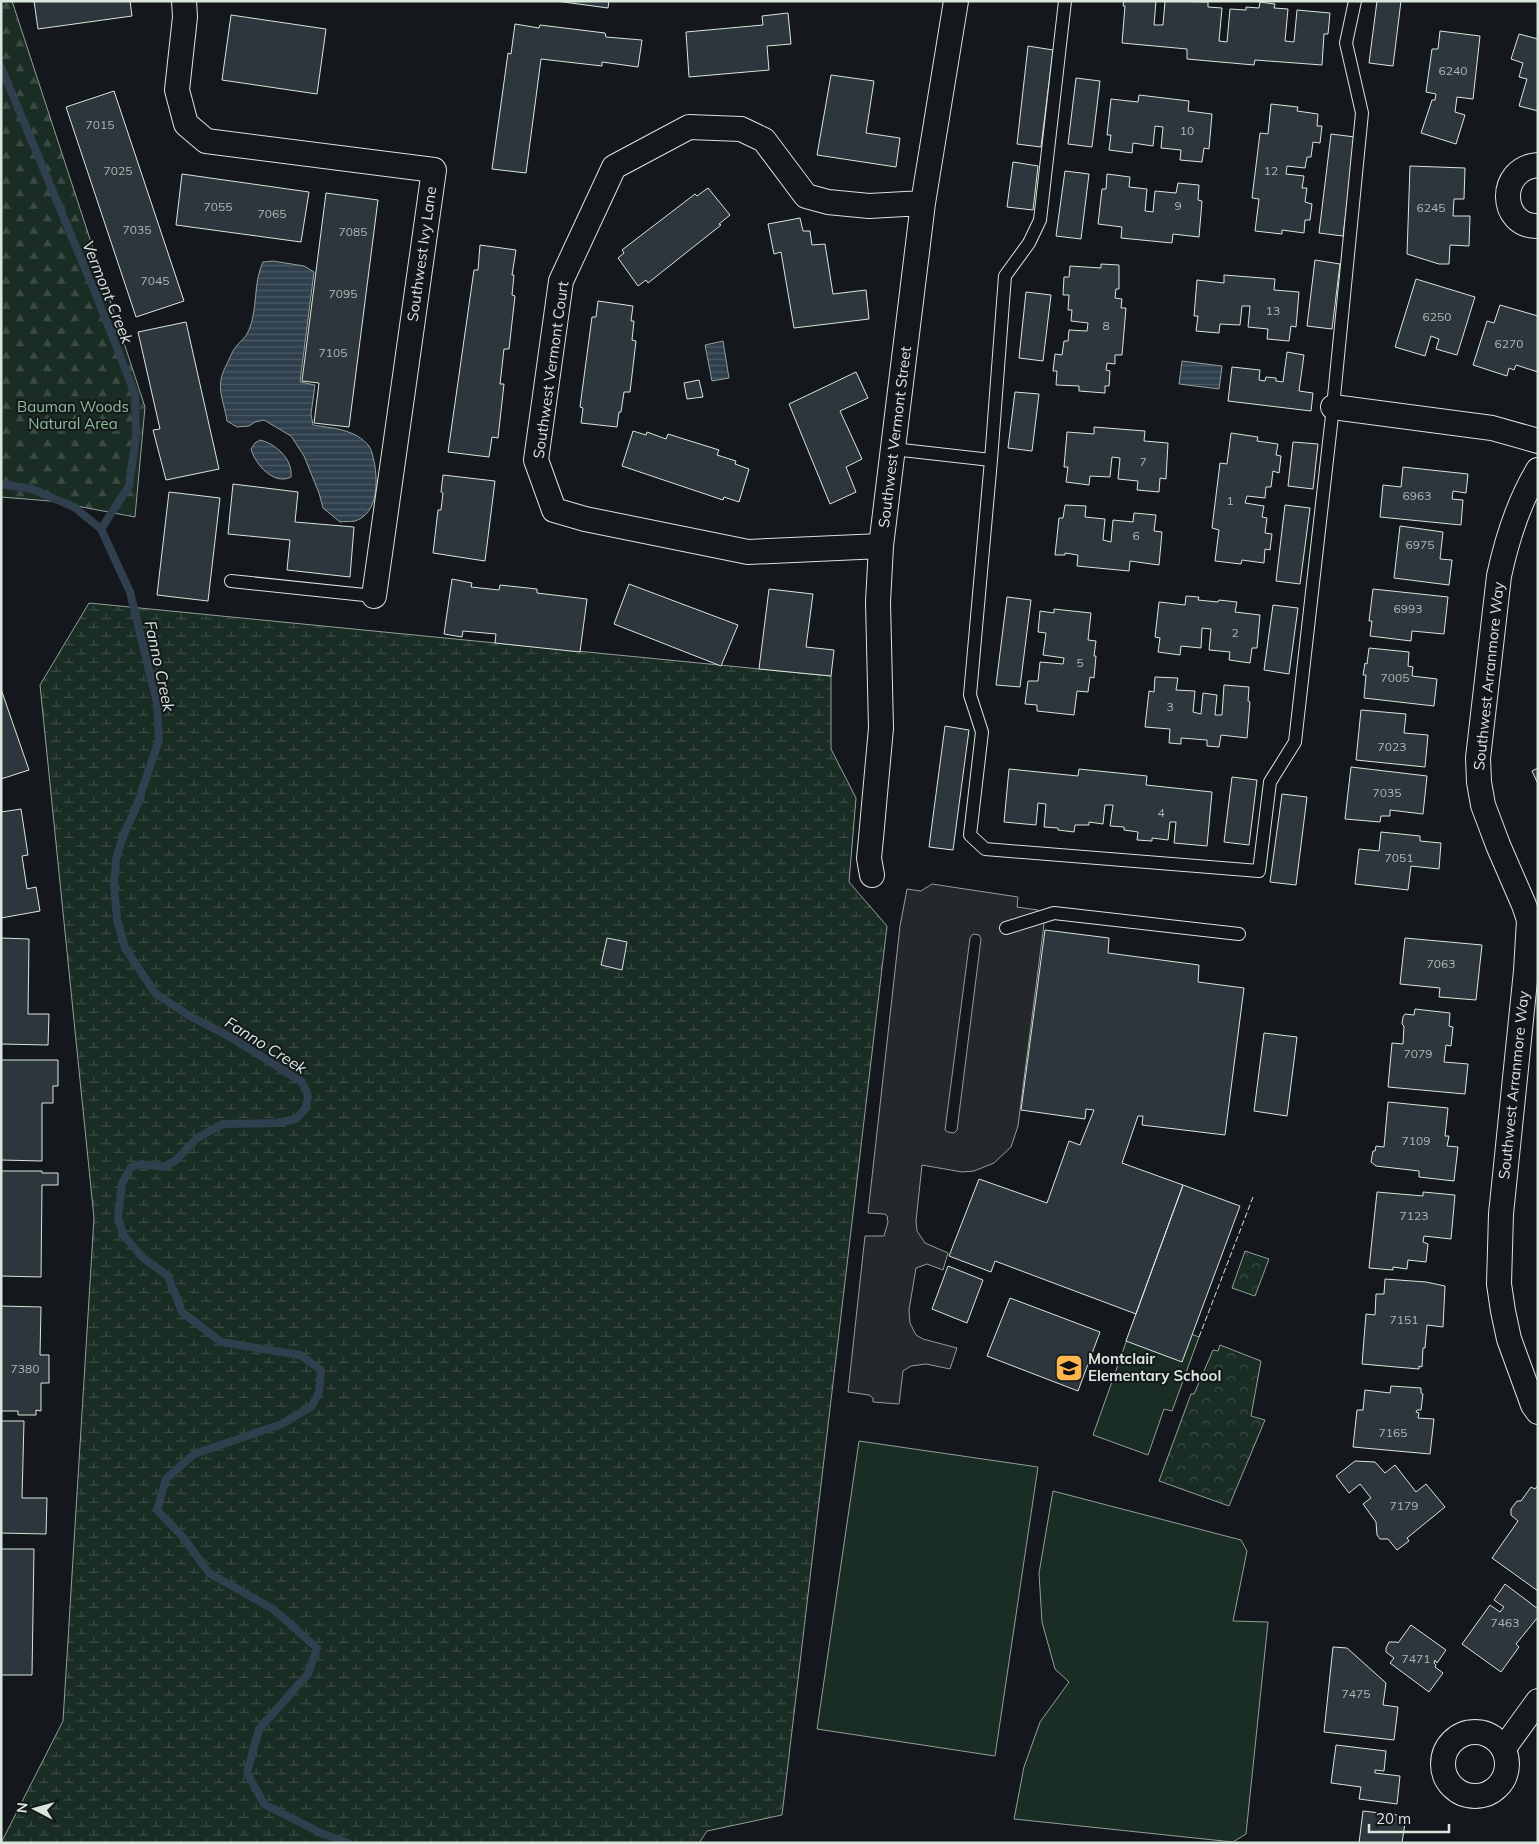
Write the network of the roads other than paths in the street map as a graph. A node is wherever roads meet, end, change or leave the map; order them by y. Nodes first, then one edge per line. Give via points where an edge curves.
1 (184, 1) edge
2 (956, 1) edge
3 (1065, 1) edge
4 (1355, 1) edge
5 (1538, 165) edge
6 (923, 204) junction
7 (1538, 226) edge
8 (1333, 407) junction
9 (1538, 441) edge
10 (893, 449) junction
11 (991, 460) junction
12 (1538, 470) edge
13 (881, 546) junction
14 (231, 581) dead end
15 (374, 596) joint
16 (872, 875) dead end
17 (1006, 928) dead end
18 (1239, 934) dead end
19 (1538, 1412) edge
20 (1538, 1701) edge
21 (1504, 1748) dead end

1 - 15 street, Southwest Ivy Lane via 177,90 186,124 206,141 434,170
2 - 6 street, Southwest Vermont Street
3 - 11 lane via 1040,220 1029,243 1005,276
4 - 8 lane via 1346,43 1362,113
5 - 7 street via 1520,170 1507,190 1512,212 1522,222
6 - 10 street, Southwest Vermont Street
6 - 13 street, Southwest Vermont Court via 870,206 828,202 806,196 764,140 740,129 689,127 614,167 561,281 536,460 554,510 585,519 748,552
8 - 9 street via 1492,428
8 - 11 lane via 1294,742 1270,782 1259,871 985,849 970,835 982,732 970,695
10 - 11 lane
10 - 13 street, Southwest Vermont Street
12 - 19 street, Southwest Arranmore Way via 1524,493 1504,552 1478,758 1483,805 1529,920 1501,1214 1499,1284 1512,1346
13 - 16 street, Southwest Vermont Street via 878,602 881,728 869,858
14 - 15 lane
17 - 18 lane via 1054,913
20 - 21 street

